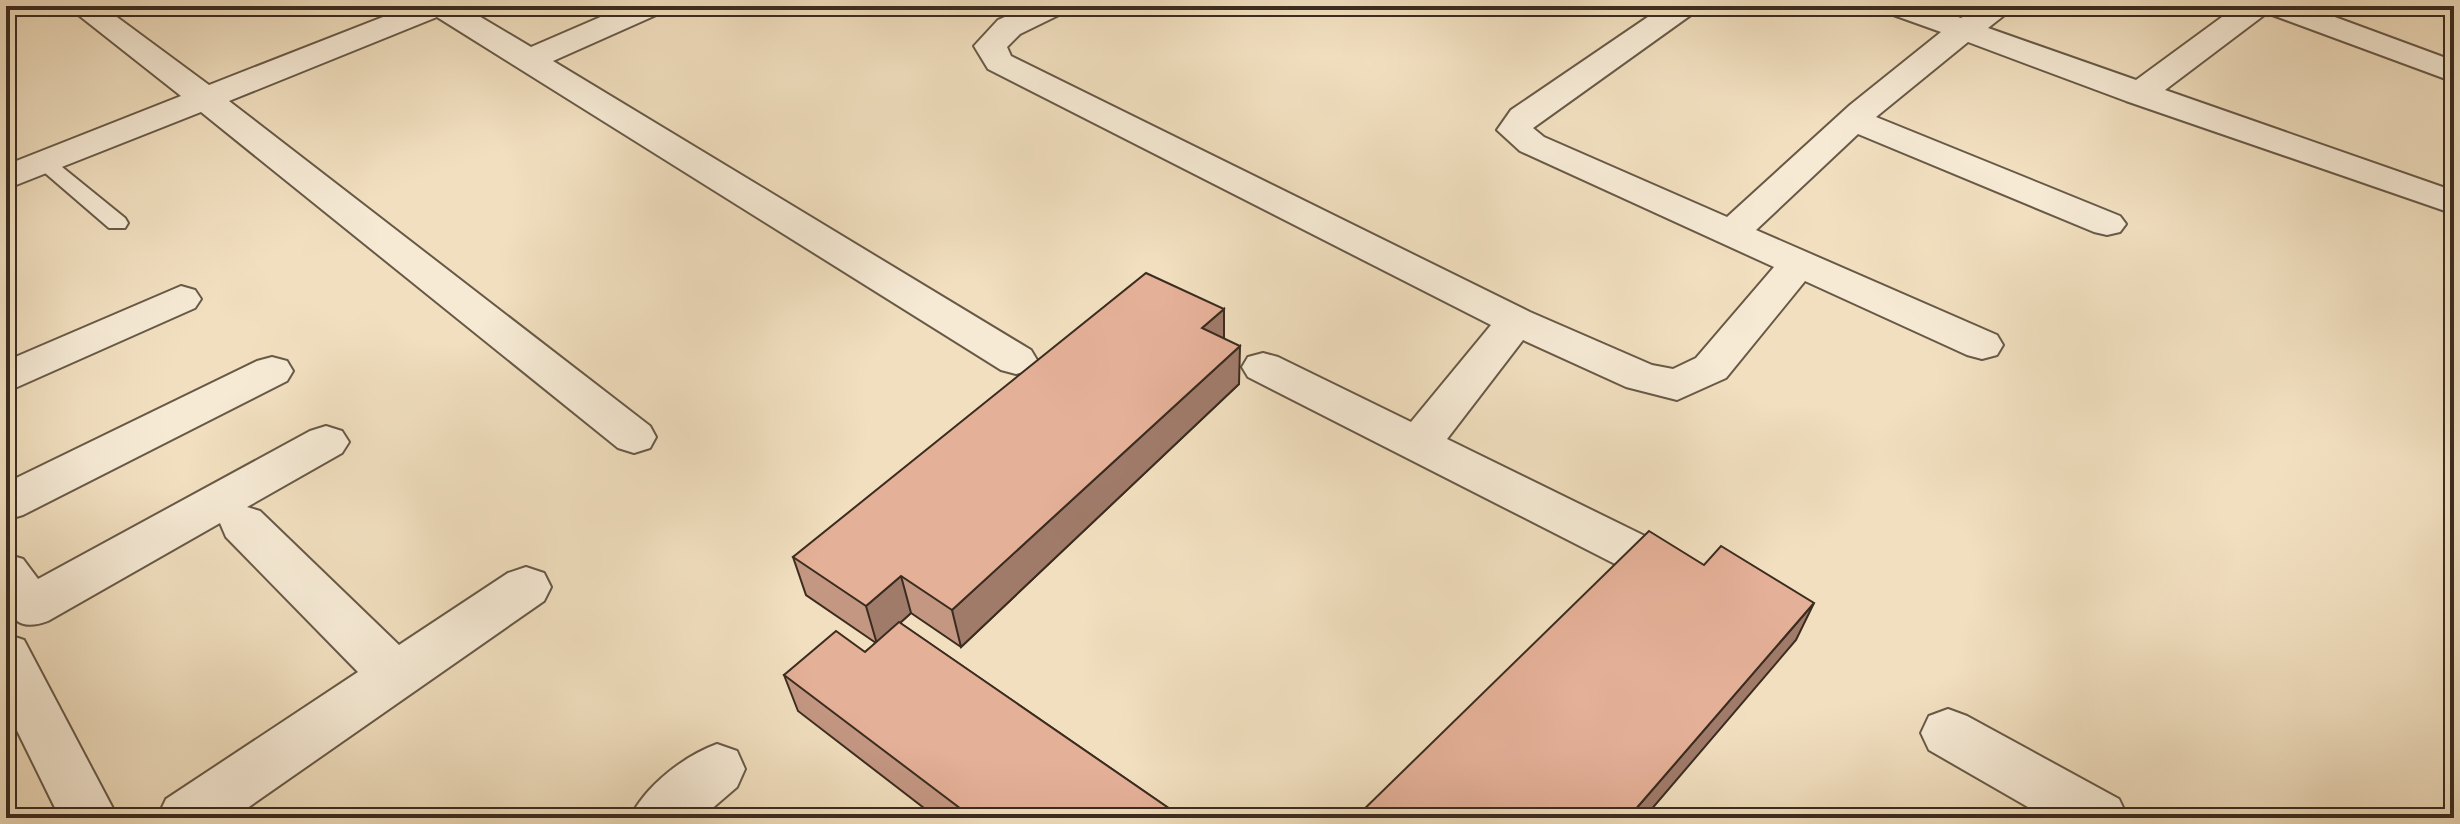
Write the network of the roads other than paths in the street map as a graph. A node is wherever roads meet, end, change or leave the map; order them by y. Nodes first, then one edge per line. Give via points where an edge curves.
1 (82, 6) edge
2 (440, 6) edge
3 (652, 6) edge
4 (1054, 6) edge
5 (1684, 6) edge
6 (1896, 6) edge
7 (2001, 6) edge
8 (2256, 6) edge
9 (2277, 6) edge
10 (1963, 29) junction
11 (529, 60) junction
12 (2454, 72) edge
13 (2138, 94) junction
14 (202, 99) junction
15 (1855, 121) junction
16 (44, 162) junction
17 (6, 178) edge
18 (2454, 203) edge
19 (117, 223) dead end
20 (2107, 224) dead end
21 (1732, 232) junction
22 (1800, 262) junction
23 (181, 299) dead end
24 (1516, 321) junction
25 (1982, 345) dead end
26 (1016, 360) dead end
27 (1263, 367) dead end
28 (272, 371) dead end
29 (6, 378) edge
30 (634, 437) dead end
31 (326, 442) dead end
32 (1418, 444) junction
33 (6, 503) edge
34 (243, 524) dead end
35 (1638, 554) edge
36 (6, 573) edge
37 (526, 587) dead end
38 (6, 655) edge
39 (396, 676) junction
40 (1948, 733) dead end
41 (717, 769) dead end
42 (89, 818) edge
43 (186, 818) edge
44 (659, 818) edge
45 (2099, 818) edge

1 - 14 street
2 - 11 street
2 - 14 street via 360,23
3 - 11 street
4 - 24 street via 1009,27 990,46 999,62
5 - 21 street via 1523,117 1514,130 1532,144
6 - 10 street
7 - 10 street
8 - 13 street
9 - 12 street
10 - 13 street
10 - 15 street
11 - 26 street
13 - 18 street
14 - 16 street
14 - 30 street
15 - 20 street
15 - 21 street
16 - 17 street
16 - 19 lane
21 - 22 street
22 - 24 street via 1711,368 1677,385 1641,377
22 - 25 street
23 - 29 street
24 - 32 street
27 - 32 street
28 - 33 street
31 - 36 street via 30,607
32 - 35 street
34 - 39 street
37 - 39 street
38 - 42 street
39 - 43 street
40 - 45 street
41 - 44 street

